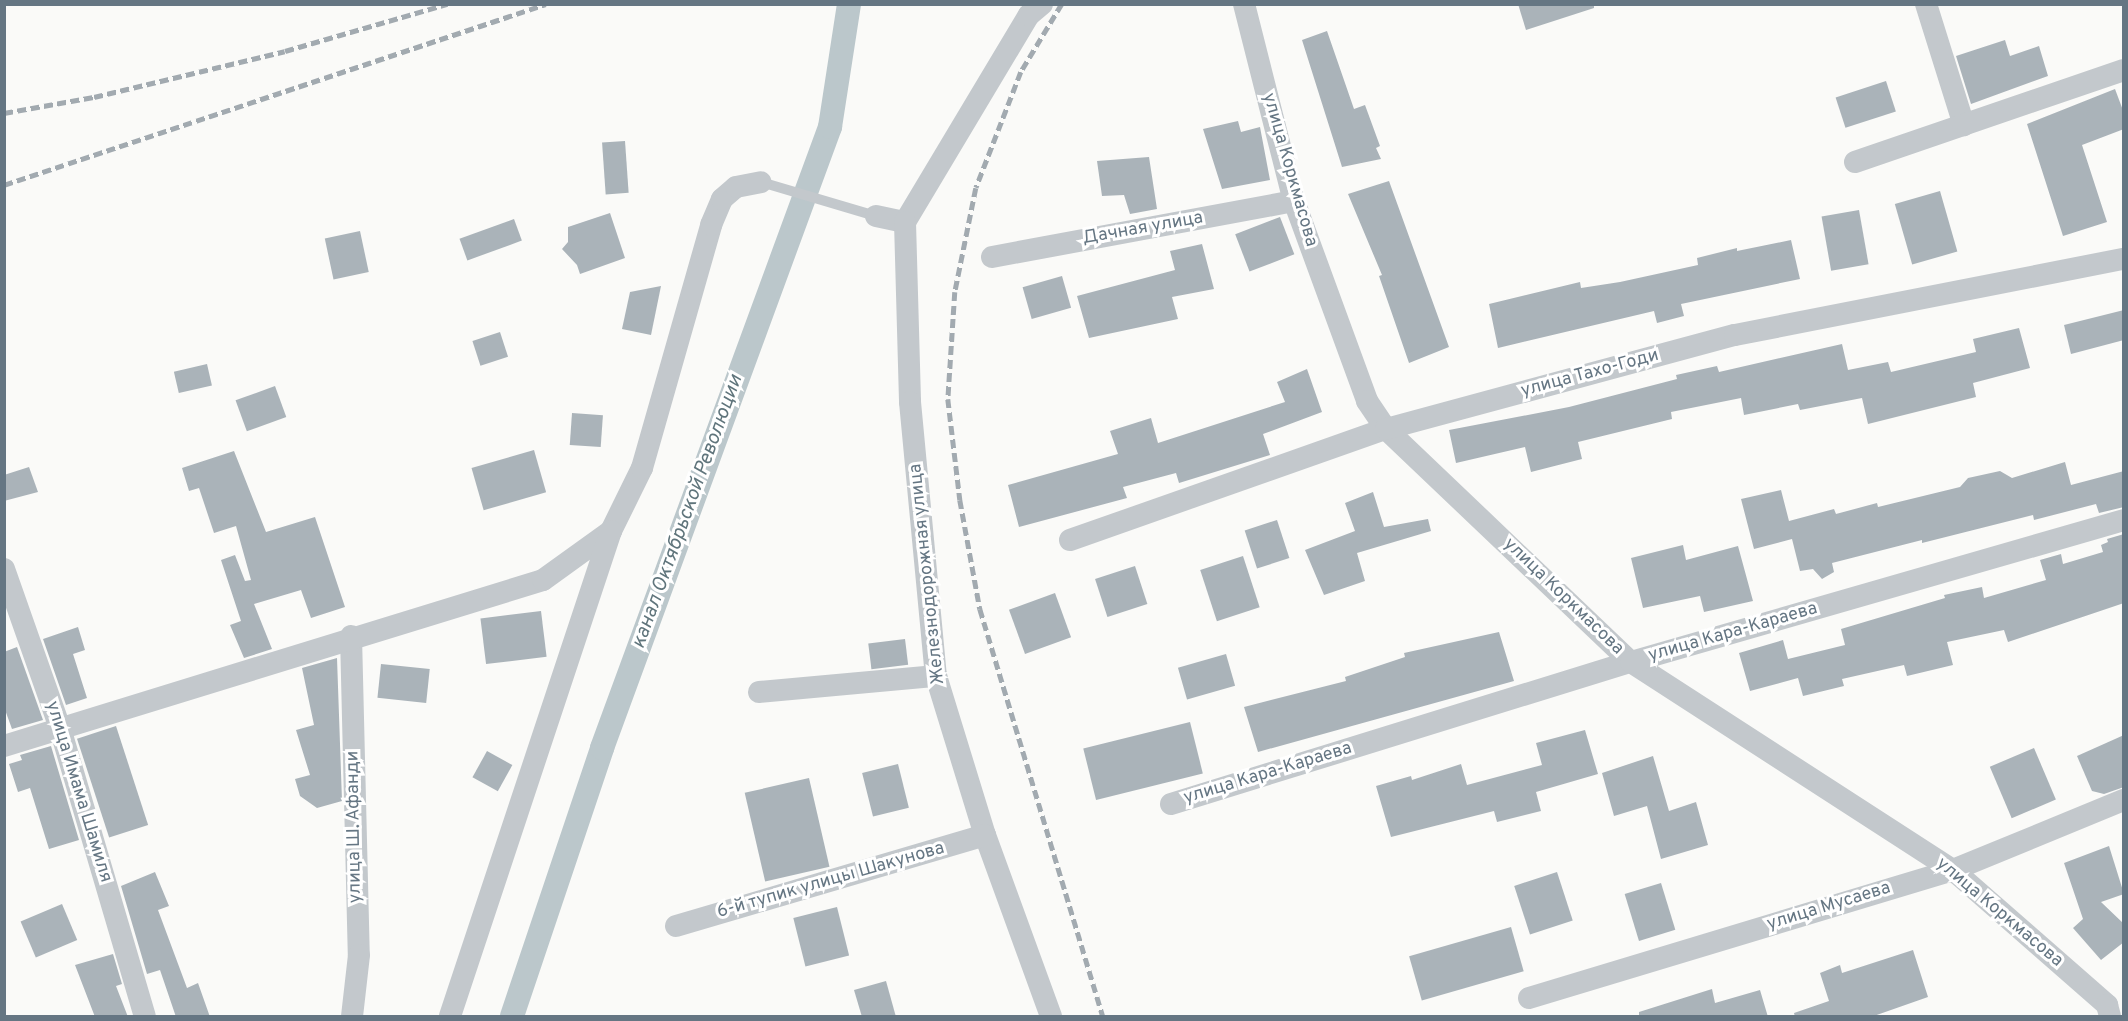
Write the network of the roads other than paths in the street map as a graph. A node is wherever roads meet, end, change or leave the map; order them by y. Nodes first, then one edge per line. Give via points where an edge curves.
1 (1042, 4) edge
2 (1244, 4) edge
3 (1926, 4) edge
4 (2124, 70) edge
5 (1964, 125) junction
6 (1855, 162) dead end
7 (761, 182) joint
8 (1294, 201) junction
9 (876, 216) joint
10 (905, 222) junction
11 (992, 257) dead end
12 (2124, 259) edge
13 (1386, 429) junction
14 (2124, 520) edge
15 (611, 531) junction
16 (1070, 540) dead end
17 (4, 569) edge
18 (351, 636) junction
19 (1631, 662) junction
20 (936, 676) junction
21 (759, 692) dead end
22 (60, 728) junction
23 (4, 746) edge
24 (2124, 800) edge
25 (1171, 804) dead end
26 (985, 835) junction
27 (1953, 870) junction
28 (676, 926) dead end
29 (1529, 998) dead end
30 (145, 1017) edge
31 (352, 1017) edge
32 (450, 1017) edge
33 (1051, 1017) edge
34 (2110, 1017) edge

1 - 10 street via 1029,15
2 - 8 street, улица Коркмасова
3 - 5 street
4 - 5 street
5 - 6 street
7 - 9 lane
7 - 15 street via 736,187 722,199 711,225 642,468
8 - 11 street, Дачная улица
8 - 13 street, улица Коркмасова via 1367,401
9 - 10 street
10 - 20 street, Железнодорожная улица via 910,402
12 - 13 street, улица Тахо-Годи via 1735,335
13 - 16 street, улица Тахо-Годи
13 - 19 street, улица Коркмасова
14 - 19 street, улица Кара-Караева
15 - 18 street via 543,580 459,609
15 - 32 street
17 - 22 street, улица Имама Шамиля
18 - 22 street
18 - 31 street, улица Ш. Афанди via 359,955
19 - 25 street, улица Кара-Караева
19 - 27 street, улица Коркмасова
20 - 21 street
20 - 26 street, Железнодорожная улица
22 - 23 street
22 - 30 street, улица Имама Шамиля
24 - 27 street, улица Мусаева
26 - 28 street, 6-й тупик улицы Шакунова
26 - 33 street, Железнодорожная улица
27 - 29 street, улица Мусаева
27 - 34 street, улица Коркмасова via 2106,1005

